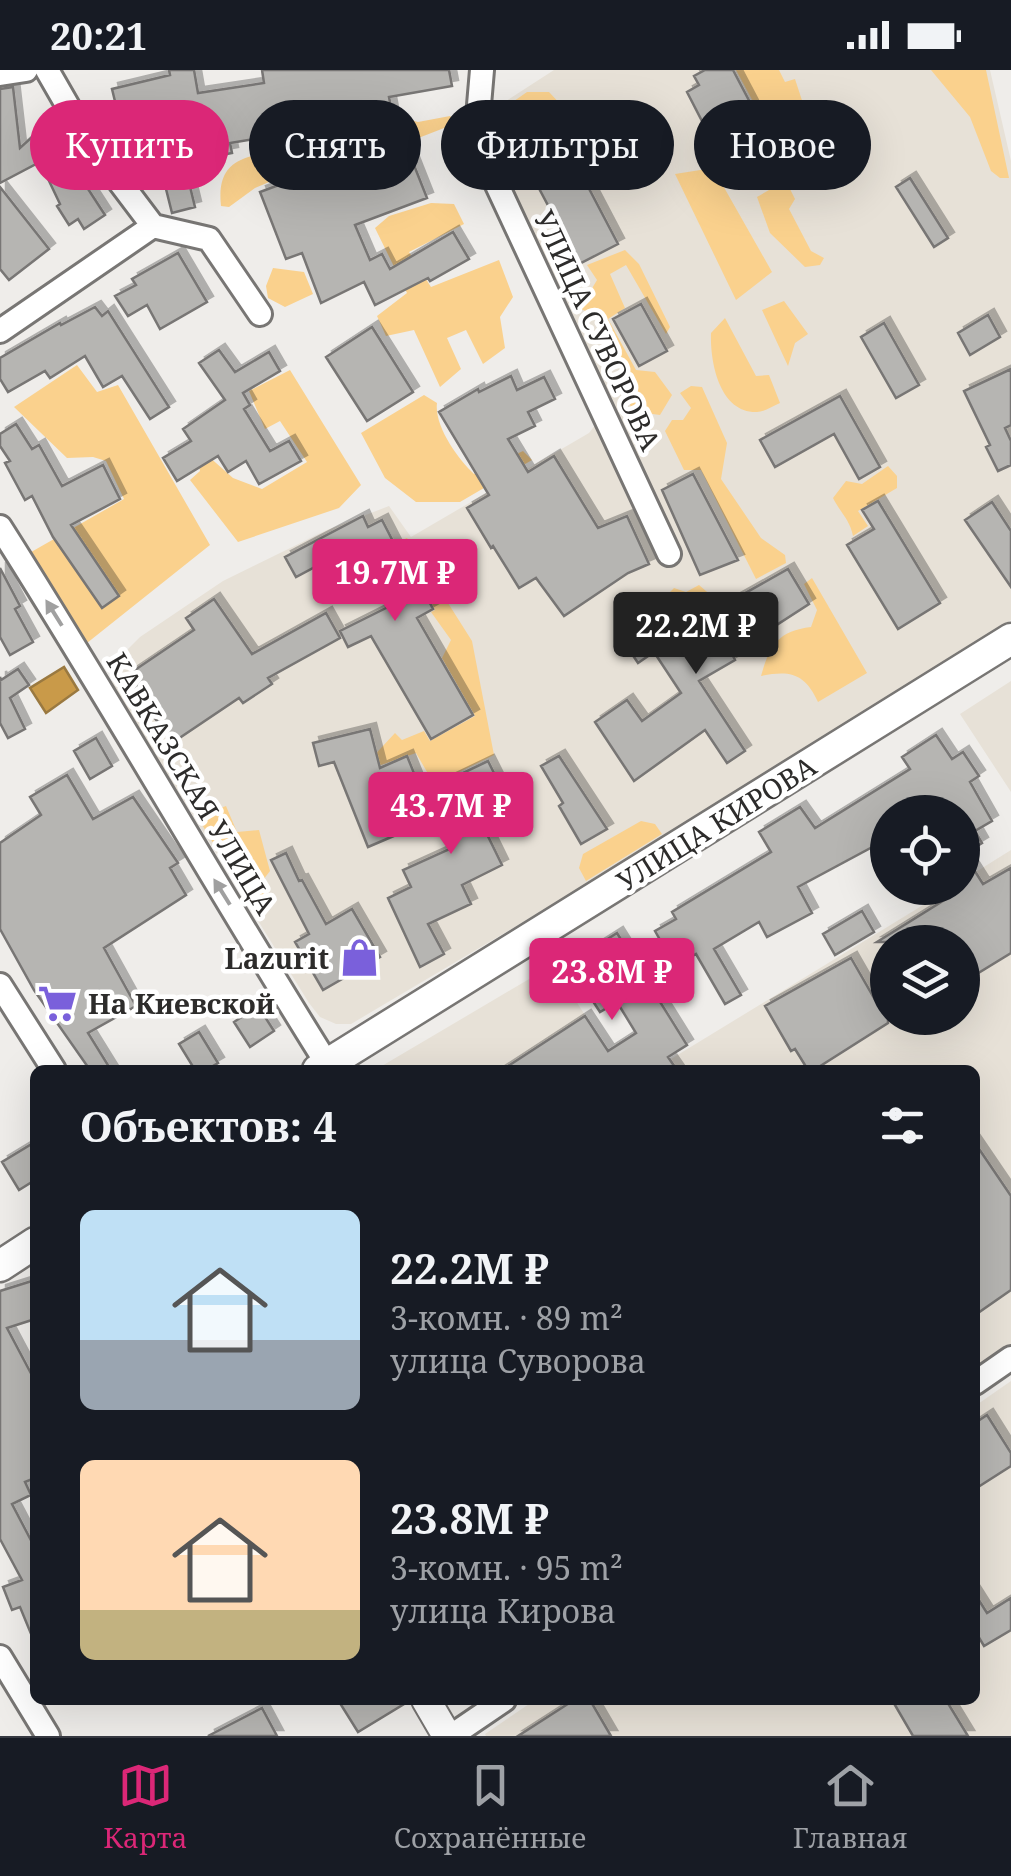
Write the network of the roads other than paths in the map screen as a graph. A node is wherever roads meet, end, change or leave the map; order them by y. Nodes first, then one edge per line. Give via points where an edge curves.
1 (26, 70) edge
2 (47, 70) edge
3 (482, 70) edge
4 (0, 74) edge
5 (154, 226) junction
6 (260, 314) dead end
7 (0, 331) edge
8 (0, 527) edge
9 (670, 554) dead end
10 (1011, 639) edge
11 (0, 984) edge
12 (51, 1065) edge
13 (323, 1065) edge
14 (330, 1065) edge
15 (30, 1246) edge
16 (0, 1266) edge
17 (1011, 1358) edge
18 (980, 1380) edge
19 (0, 1656) edge
20 (429, 1705) edge
21 (496, 1705) edge
22 (48, 1736) edge
23 (449, 1736) edge

1 - 4 street
2 - 5 street via 85,136
3 - 9 street, УЛИЦА СУВОРОВА via 476,140
5 - 6 street via 209,238
5 - 7 street
13 -> 8 street, КАВКАЗСКАЯ УЛИЦА
10 - 14 main road, УЛИЦА КИРОВА
11 - 12 street
15 - 16 main road
17 - 18 street
19 - 22 street
20 - 23 street
21 - 23 street

